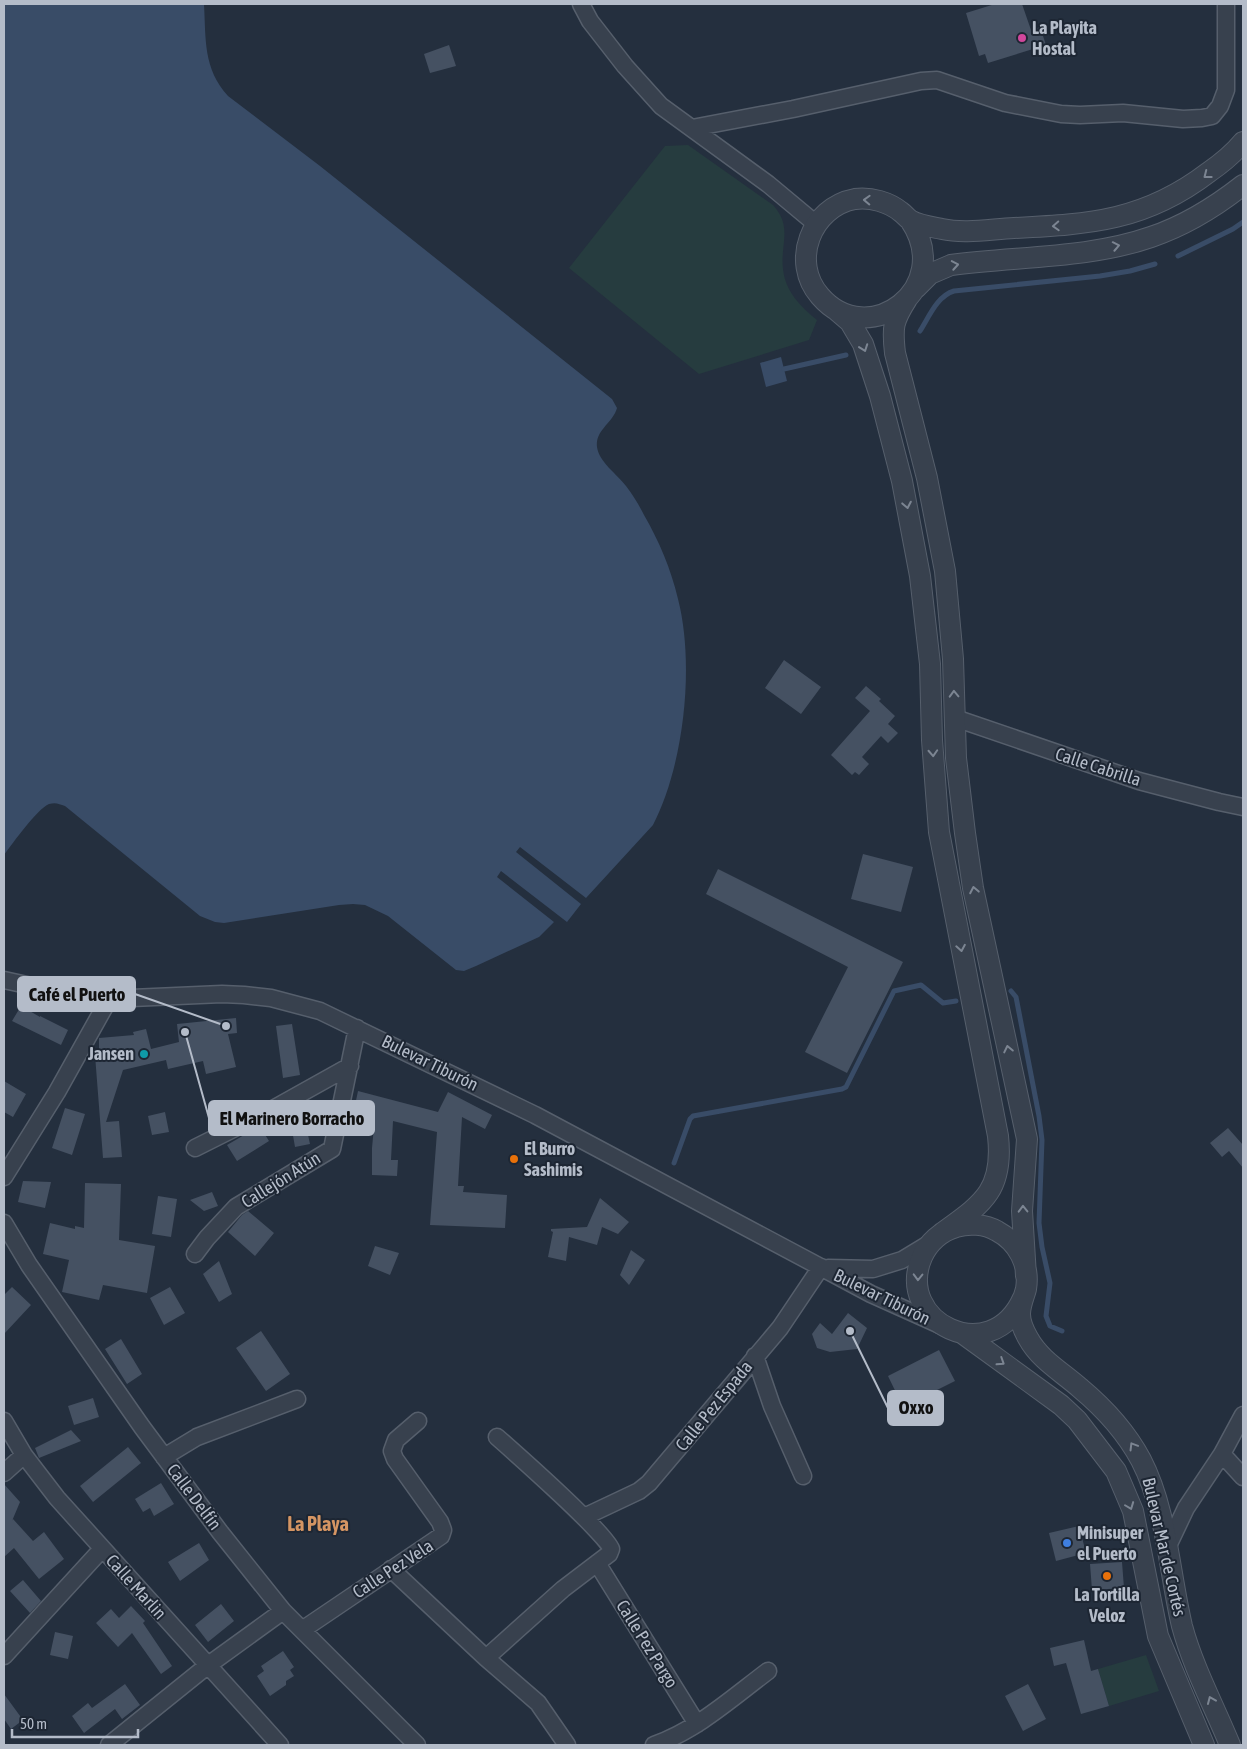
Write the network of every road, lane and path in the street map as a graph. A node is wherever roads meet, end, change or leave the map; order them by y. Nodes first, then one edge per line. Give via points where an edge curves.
1 (581, 4) edge
2 (1226, 4) edge
3 (692, 128) junction
4 (1243, 142) edge
5 (1243, 185) edge
6 (910, 220) junction
7 (816, 224) junction
8 (911, 294) junction
9 (836, 310) junction
10 (955, 718) junction
11 (1243, 806) edge
12 (4, 980) edge
13 (109, 999) junction
14 (357, 1028) junction
15 (350, 1066) junction
16 (195, 1148) dead end
17 (4, 1176) edge
18 (4, 1223) edge
19 (937, 1237) junction
20 (195, 1254) dead end
21 (821, 1267) junction
22 (1026, 1276) junction
23 (1023, 1298) junction
24 (942, 1326) junction
25 (962, 1333) junction
26 (755, 1356) junction
27 (297, 1399) dead end
28 (1243, 1414) edge
29 (4, 1421) edge
30 (418, 1421) dead end
31 (497, 1437) dead end
32 (1222, 1454) junction
33 (24, 1455) junction
34 (164, 1457) junction
35 (4, 1473) edge
36 (804, 1476) dead end
37 (1243, 1477) edge
38 (584, 1517) junction
39 (1167, 1548) junction
40 (102, 1549) junction
41 (603, 1558) junction
42 (391, 1569) junction
43 (283, 1611) junction
44 (302, 1630) junction
45 (4, 1656) edge
46 (486, 1658) junction
47 (207, 1666) junction
48 (768, 1671) dead end
49 (697, 1724) junction
50 (672, 1742) edge
51 (109, 1745) edge
52 (280, 1745) edge
53 (417, 1745) edge
54 (568, 1745) edge
55 (654, 1745) edge
56 (1204, 1745) edge
57 (1230, 1745) edge

1 - 3 street via 625,66 661,106
2 - 3 street via 1226,90 1212,116 1183,119 1123,113 1061,114 1005,103 937,80
3 - 7 street
4 -> 6 street via 1222,164 1193,186 1160,204 1120,217 1072,225 953,231
8 -> 5 street via 930,274 951,265 1098,250 1149,238 1210,208
6 -> 7 street via 885,203 856,199 833,208
6 - 8 street via 921,241 923,254 920,278
7 - 9 street via 806,254 807,271 819,296
8 - 9 street via 899,306 879,315 857,316
10 -> 8 street via 945,571 927,478 895,354 893,333 896,316
9 -> 19 street via 850,322 863,344 902,481 920,576 930,664 939,832 998,1136 999,1166 990,1192 973,1210
10 - 11 street, Calle Cabrilla via 1139,781
22 -> 10 street via 1022,1211 1027,1139 974,888 957,767
12 - 13 street, Bulevar Tiburón via 77,996
13 - 14 street, Bulevar Tiburón via 222,994 270,998 320,1011
13 - 17 street via 57,1092
14 - 15 street, Callejón Atún
14 - 21 street, Bulevar Tiburón via 534,1115
15 - 16 street
15 - 20 street, Callejón Atún via 332,1149 236,1207
18 - 34 street, Calle Delfín via 29,1265
19 - 21 street, Bulevar Tiburón via 911,1255 873,1269
19 - 22 street via 966,1224 1000,1232 1018,1250
19 -> 24 street via 926,1249 918,1269 918,1291 927,1311
21 - 24 street, Bulevar Tiburón
21 - 26 street, Calle Pez Espada via 780,1328
22 - 23 street
23 - 25 street via 1010,1319 997,1328 982,1334
39 -> 23 street, Bulevar Mar de Cortés via 1151,1485 1130,1440 1099,1405 1033,1346 1020,1317
24 - 25 street
25 -> 56 street, Bulevar Mar de Cortés via 1066,1410 1082,1425 1116,1471 1132,1511 1158,1636
26 - 36 street via 772,1406
26 - 38 street, Calle Pez Espada via 649,1483
27 - 34 street via 197,1437
28 - 32 street
29 - 33 street, Calle Marlin
30 - 42 street, Calle Pez Vela via 396,1440 392,1451 443,1530 438,1539
31 - 38 street, Calle Pez Pargo
32 - 37 street
32 - 39 street via 1186,1508
33 - 35 street
33 - 40 street, Calle Marlin
34 - 43 street, Calle Delfín
38 - 41 street, Calle Pez Pargo via 609,1543 610,1549
57 -> 39 street, Bulevar Mar de Cortés via 1183,1628
40 - 45 street
40 - 47 street, Calle Marlin
41 - 46 street
41 - 49 street, Calle Pez Pargo
42 - 44 street, Calle Pez Vela
42 - 46 street
43 - 44 street, Calle Delfín
43 - 47 street
44 - 53 street, Calle Delfín
46 - 54 street via 538,1703
47 - 51 street
47 - 52 street, Calle Marlin
48 - 49 street
49 - 50 street
50 - 55 street

